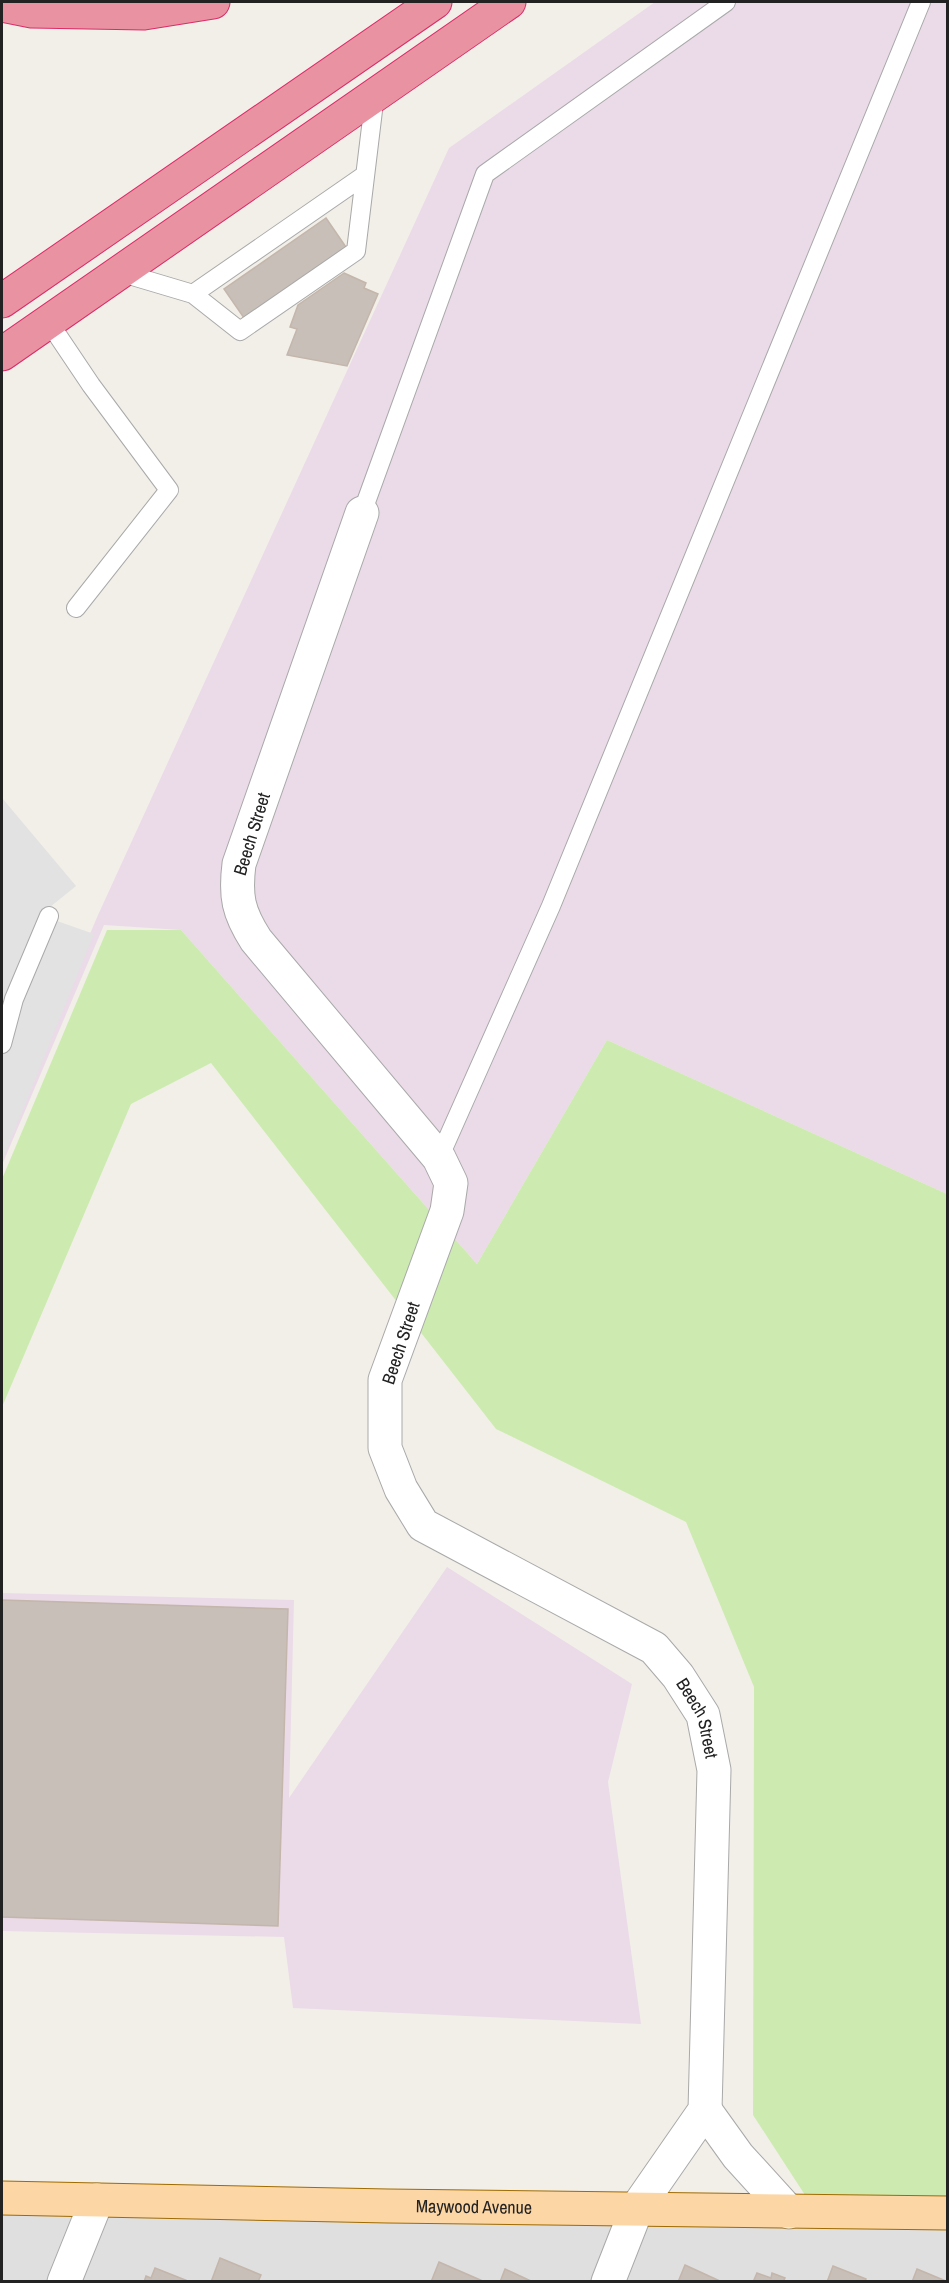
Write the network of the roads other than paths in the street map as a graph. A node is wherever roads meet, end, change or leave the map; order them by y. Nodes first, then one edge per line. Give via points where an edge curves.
1 (213, 2) edge
2 (435, 2) edge
3 (508, 2) edge
4 (726, 2) edge
5 (921, 2) edge
6 (2, 5) edge
7 (375, 94) junction
8 (365, 176) junction
9 (119, 272) junction
10 (193, 294) junction
11 (2, 301) edge
12 (48, 321) junction
13 (2, 354) edge
14 (362, 513) joint
15 (76, 608) dead end
16 (49, 916) dead end
17 (2, 1044) edge
18 (439, 1158) junction
19 (705, 2110) junction
20 (2, 2198) edge
21 (98, 2200) junction
22 (637, 2208) junction
23 (789, 2212) junction
24 (948, 2212) edge
25 (64, 2282) edge
26 (608, 2282) edge

1 - 6 highway via 144,12 32,11
2 - 11 highway
3 - 7 highway
4 - 14 lane via 485,174
5 - 18 lane via 551,906
7 - 8 lane
7 - 9 highway
8 - 10 lane
8 - 10 lane via 356,251 278,305 240,331
9 - 10 lane
9 - 12 highway
12 - 13 highway
12 - 15 lane via 90,385 169,490
14 - 18 street, Beech Street via 239,864 236,892 245,923 255,940
16 - 17 lane via 14,999
18 - 19 street, Beech Street via 451,1183 447,1210 385,1380 385,1448 401,1489 423,1525 654,1648 703,1715 714,1770
19 - 22 street
19 - 23 street via 738,2156
20 - 21 main road, Maywood Avenue
21 - 22 main road, Maywood Avenue
21 - 25 street
22 - 23 main road, Maywood Avenue
22 - 26 street
23 - 24 main road, Maywood Avenue

